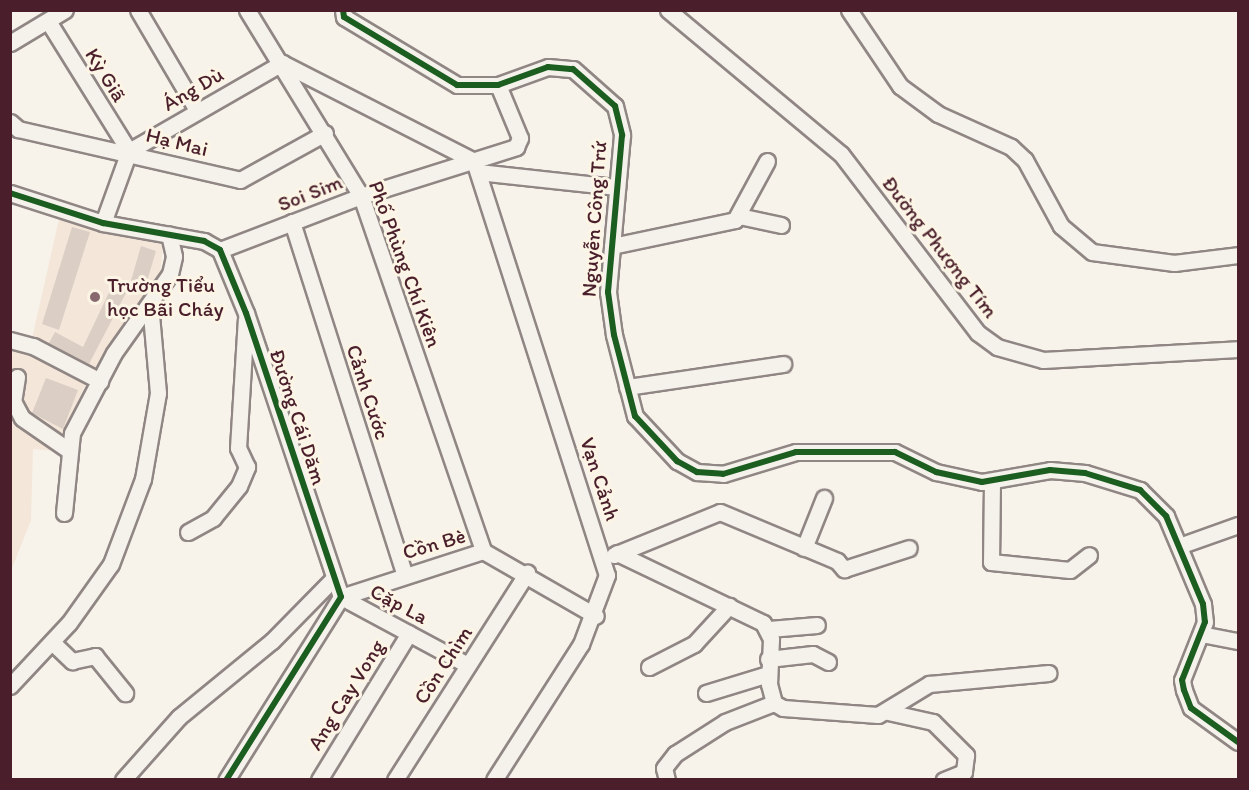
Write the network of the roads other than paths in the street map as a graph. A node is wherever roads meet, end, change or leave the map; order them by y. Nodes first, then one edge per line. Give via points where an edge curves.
1 (65, 10) edge
2 (138, 10) edge
3 (247, 10) edge
4 (343, 10) edge
5 (668, 10) edge
6 (849, 10) edge
7 (48, 21) junction
8 (10, 43) edge
9 (282, 63) junction
10 (498, 85) junction
11 (197, 111) junction
12 (10, 122) edge
13 (325, 133) junction
14 (129, 151) junction
15 (767, 161) dead end
16 (476, 166) junction
17 (617, 187) junction
18 (10, 194) edge
19 (361, 196) junction
20 (739, 216) junction
21 (292, 222) junction
22 (103, 223) junction
23 (782, 225) dead end
24 (169, 235) junction
25 (612, 246) junction
26 (220, 250) junction
27 (1239, 255) edge
28 (150, 303) junction
29 (246, 313) junction
30 (10, 340) edge
31 (1239, 349) edge
32 (783, 364) dead end
33 (17, 376) dead end
34 (100, 381) junction
35 (627, 387) junction
36 (12, 401) edge
37 (67, 448) junction
38 (992, 482) junction
39 (824, 498) dead end
40 (64, 513) dead end
41 (1239, 525) edge
42 (188, 532) dead end
43 (1179, 546) junction
44 (804, 548) junction
45 (909, 548) dead end
46 (483, 552) junction
47 (1089, 555) dead end
48 (611, 556) junction
49 (404, 573) junction
50 (527, 573) junction
51 (334, 578) junction
52 (341, 597) junction
53 (729, 606) junction
54 (596, 616) junction
55 (817, 625) dead end
56 (769, 629) junction
57 (409, 633) junction
58 (1201, 633) junction
59 (1239, 641) edge
60 (52, 642) junction
61 (768, 658) junction
62 (828, 662) dead end
63 (468, 665) junction
64 (649, 667) dead end
65 (768, 674) junction
66 (1048, 674) dead end
67 (10, 686) edge
68 (125, 693) dead end
69 (706, 693) dead end
70 (774, 703) junction
71 (888, 712) junction
72 (1239, 742) edge
73 (123, 780) edge
74 (226, 780) edge
75 (319, 780) edge
76 (395, 780) edge
77 (494, 780) edge
78 (667, 780) edge
79 (944, 780) edge

1 - 7 street
2 - 11 street
3 - 9 street, Phố Phùng Chí Kiên
4 - 10 street, Nguyễn Công Trứ via 344,16 457,86
5 - 31 street, Đường Phượng Tím via 841,154 978,333 998,347 1043,360
6 - 27 street via 900,86 938,114 1011,147 1025,160 1061,226 1092,252 1174,263
7 - 8 street
7 - 14 street, Kỳ Giã
9 - 11 street, Áng Dù
9 - 13 street, Phố Phùng Chí Kiên
9 - 16 street
10 - 16 street, Soi Sim via 520,143
10 - 17 street, Nguyễn Công Trứ via 548,67 573,69 596,84 615,106 622,135
11 - 14 street, Áng Dù
12 - 14 street, Hạ Mai via 18,129
13 - 14 street, Hạ Mai via 240,180
13 - 19 street, Phố Phùng Chí Kiên
14 - 22 street
15 - 20 street
16 - 17 street
16 - 19 street, Soi Sim
16 - 48 street, Vạn Cảnh
17 - 25 street, Nguyễn Công Trứ
18 - 22 street
19 - 21 street, Soi Sim
19 - 46 street, Phố Phùng Chí Kiên
20 - 23 street
20 - 25 street via 713,227
21 - 26 street, Soi Sim
21 - 49 street, Cảnh Cước
22 - 24 street
24 - 26 street
24 - 28 street via 170,274
25 - 35 street, Nguyễn Công Trứ via 608,292
26 - 29 street, Đường Cái Dăm
28 - 34 street
28 - 60 street via 158,393 143,479 111,564
29 - 42 street via 238,439 247,467 239,486 213,518
29 - 51 street, Đường Cái Dăm
30 - 34 street via 33,346
32 - 35 street
33 - 36 street
34 - 37 street
35 - 38 street, Nguyễn Công Trứ via 648,435 697,472 723,474 796,452 895,452 936,472
36 - 37 street via 22,418
37 - 40 street
38 - 43 street, Nguyễn Công Trứ via 1050,470 1119,481 1155,502
38 - 47 street via 991,561 1070,570
39 - 44 street
41 - 43 street
43 - 58 street, Nguyễn Công Trứ via 1203,604
44 - 45 street via 846,569
44 - 48 street via 720,512
46 - 49 street, Cồn Bè
46 - 50 street, Cồn Bè
48 - 53 street
48 - 54 street, Vạn Cảnh
49 - 52 street, Cồn Bè
50 - 54 street, Cồn Bè
50 - 63 street, Cồn Chìm
51 - 52 street, Đường Cái Dăm
51 - 73 street via 272,641 179,717
52 - 57 street, Cặp La
52 - 74 street
53 - 56 street
53 - 64 street via 694,644
54 - 77 street, Vạn Cảnh
55 - 56 street
56 - 61 street
57 - 63 street, Cặp La
57 - 75 street, Ang Cay Vong
58 - 59 street
58 - 72 street, Nguyễn Công Trứ via 1182,680 1184,690 1191,708
60 - 67 street
60 - 68 street via 72,661 95,656
61 - 62 street via 813,654
61 - 65 street
63 - 76 street, Cồn Chìm
65 - 69 street
65 - 70 street
66 - 71 street via 929,684
70 - 71 street via 828,714
70 - 78 street via 725,722 675,754 664,768
71 - 79 street via 933,722 966,755 964,772

